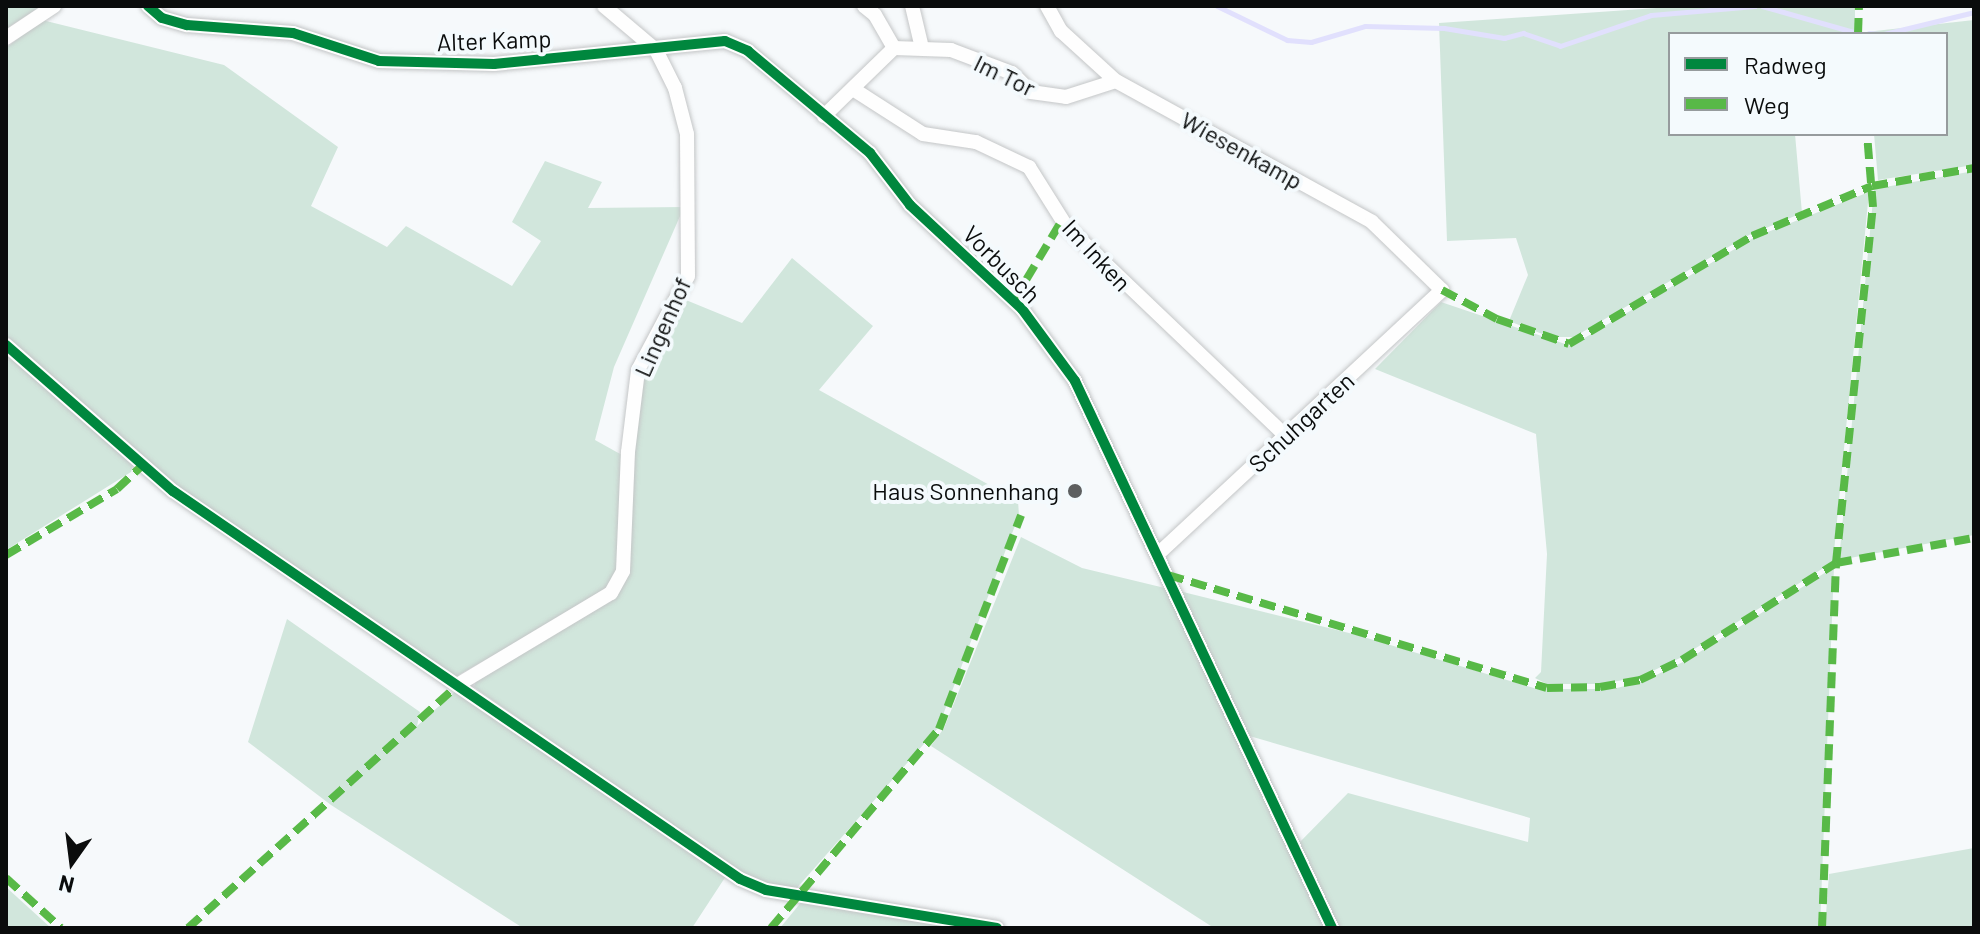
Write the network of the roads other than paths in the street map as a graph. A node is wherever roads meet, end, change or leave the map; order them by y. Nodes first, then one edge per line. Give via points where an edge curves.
1 (54, 6) edge
2 (148, 6) edge
3 (604, 6) edge
4 (864, 6) edge
5 (912, 6) edge
6 (1047, 6) edge
7 (6, 38) edge
8 (894, 48) junction
9 (922, 48) junction
10 (656, 50) junction
11 (1116, 81) junction
12 (853, 89) junction
13 (824, 116) junction
14 (1442, 290) joint
15 (6, 345) edge
16 (1286, 436) junction
17 (1159, 553) junction
18 (459, 684) junction
19 (997, 928) edge
20 (1332, 928) edge

1 - 7 street
2 - 10 street, Alter Kamp via 162,18 187,25 293,33 379,61 494,64
3 - 10 street, Lingenhof
4 - 8 street
5 - 9 street
6 - 11 street, Wiesenkamp via 1061,31
8 - 9 street, Im Tor
8 - 12 street
9 - 11 street, Im Tor via 951,50 1012,73 1031,92 1066,97
10 - 13 street, Alter Kamp via 725,41 748,51
10 - 18 street, Lingenhof via 675,88 687,134 688,276 638,370 623,571 611,593
11 - 14 street, Wiesenkamp via 1372,222
12 - 13 street
12 - 16 street, Im Inken via 923,134 976,142 1029,167 1066,226
13 - 17 street, Vorbusch via 870,153 910,205 1022,309 1075,381
14 - 16 street, Schuhgarten
15 - 18 street via 173,491
16 - 17 street, Schuhgarten
17 - 20 street, Vorbusch
18 - 19 street via 740,879 766,890

